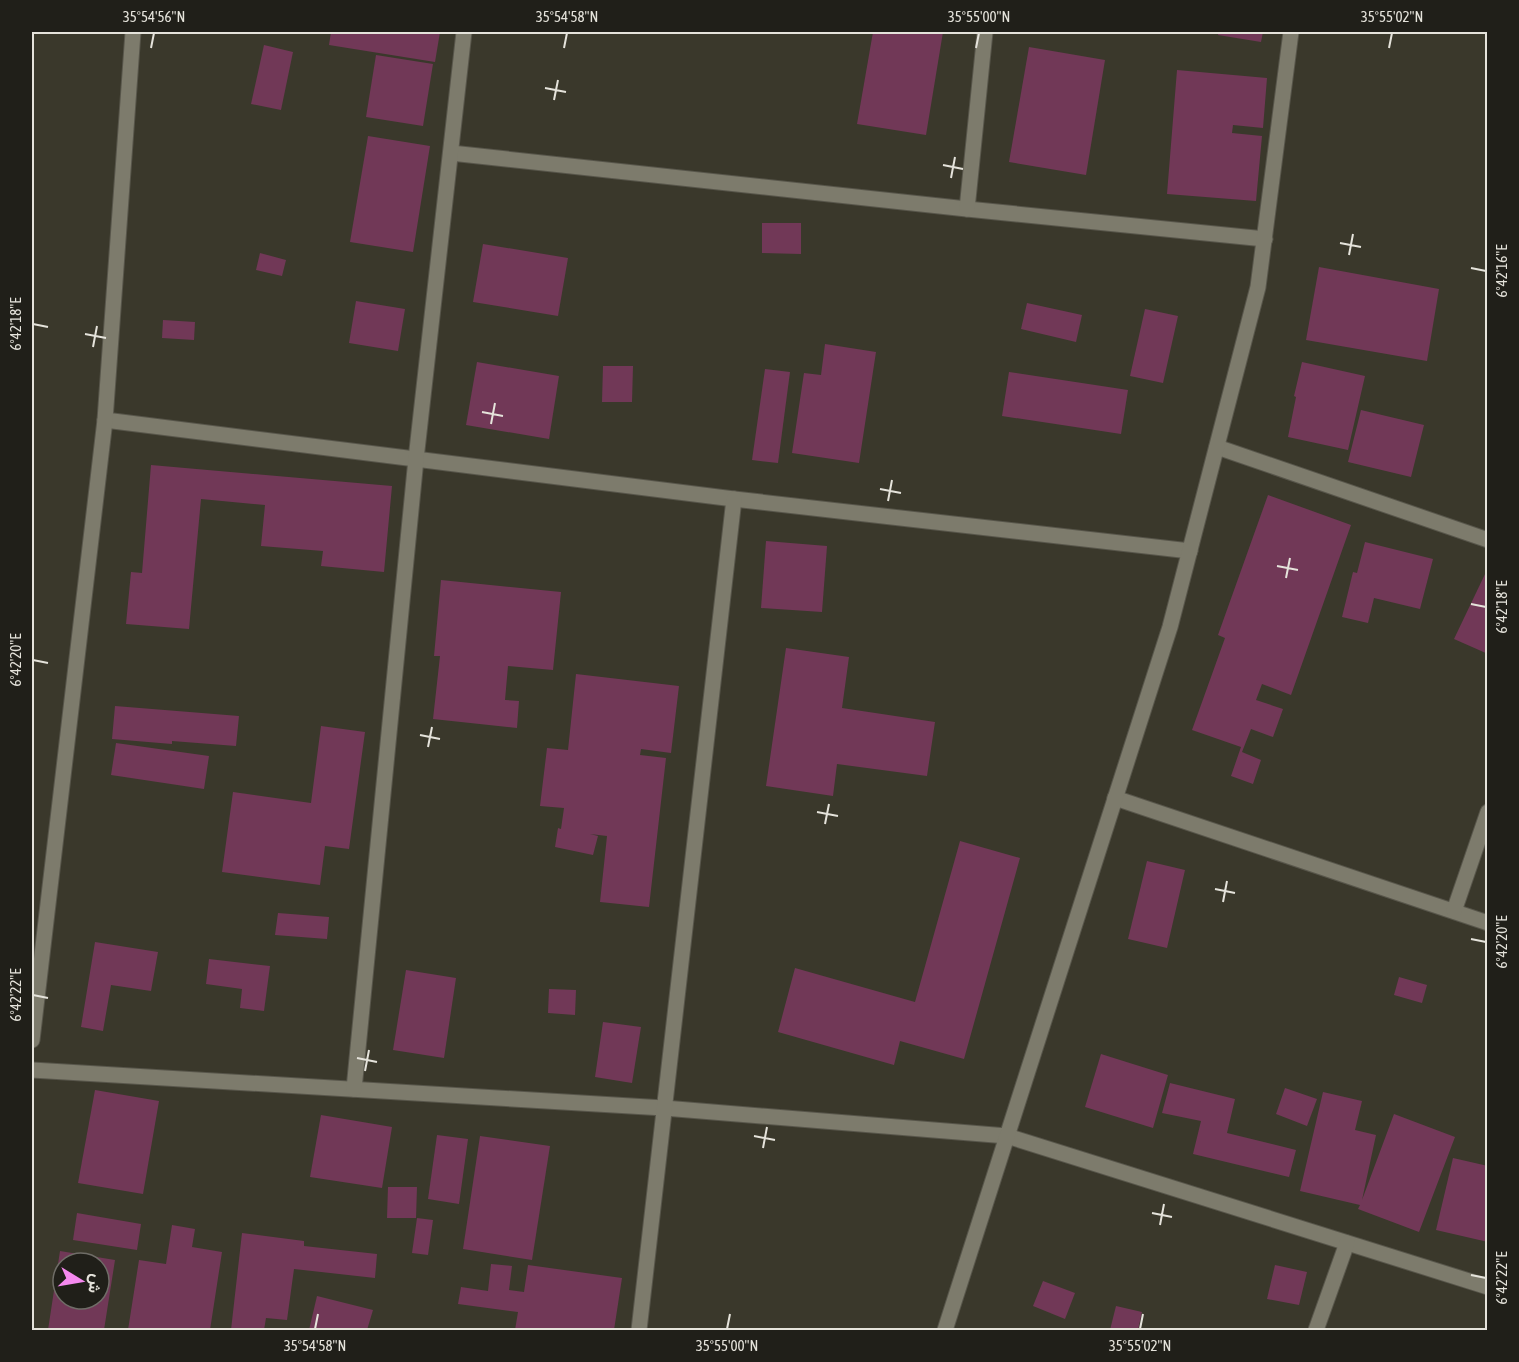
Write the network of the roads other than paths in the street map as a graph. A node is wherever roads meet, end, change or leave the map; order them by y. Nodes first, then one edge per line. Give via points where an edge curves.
1 (133, 32) edge
2 (464, 32) edge
3 (985, 32) edge
4 (1291, 32) edge
5 (450, 153) junction
6 (968, 209) junction
7 (1265, 239) junction
8 (105, 420) junction
9 (1217, 447) junction
10 (416, 459) junction
11 (734, 499) junction
12 (1488, 540) edge
13 (1190, 551) junction
14 (1115, 798) junction
15 (1488, 812) edge
16 (1454, 911) junction
17 (1488, 923) edge
18 (32, 1040) edge
19 (32, 1070) edge
20 (354, 1089) junction
21 (664, 1108) junction
22 (1007, 1136) junction
23 (1347, 1243) junction
24 (1488, 1287) edge
25 (639, 1330) edge
26 (945, 1330) edge
27 (1316, 1330) edge

1 - 8 street
2 - 5 street
3 - 6 street
4 - 7 street
5 - 6 street
5 - 10 street
6 - 7 street
7 - 9 street via 1258,287
8 - 10 street
8 - 18 street
9 - 12 street
9 - 13 street
10 - 11 street
10 - 20 street
11 - 13 street
11 - 21 street
13 - 14 street
14 - 16 street
14 - 22 street
15 - 16 street
16 - 17 street
19 - 20 street
20 - 21 street
21 - 22 street
21 - 25 street
22 - 23 street
22 - 26 street
23 - 24 street
23 - 27 street

